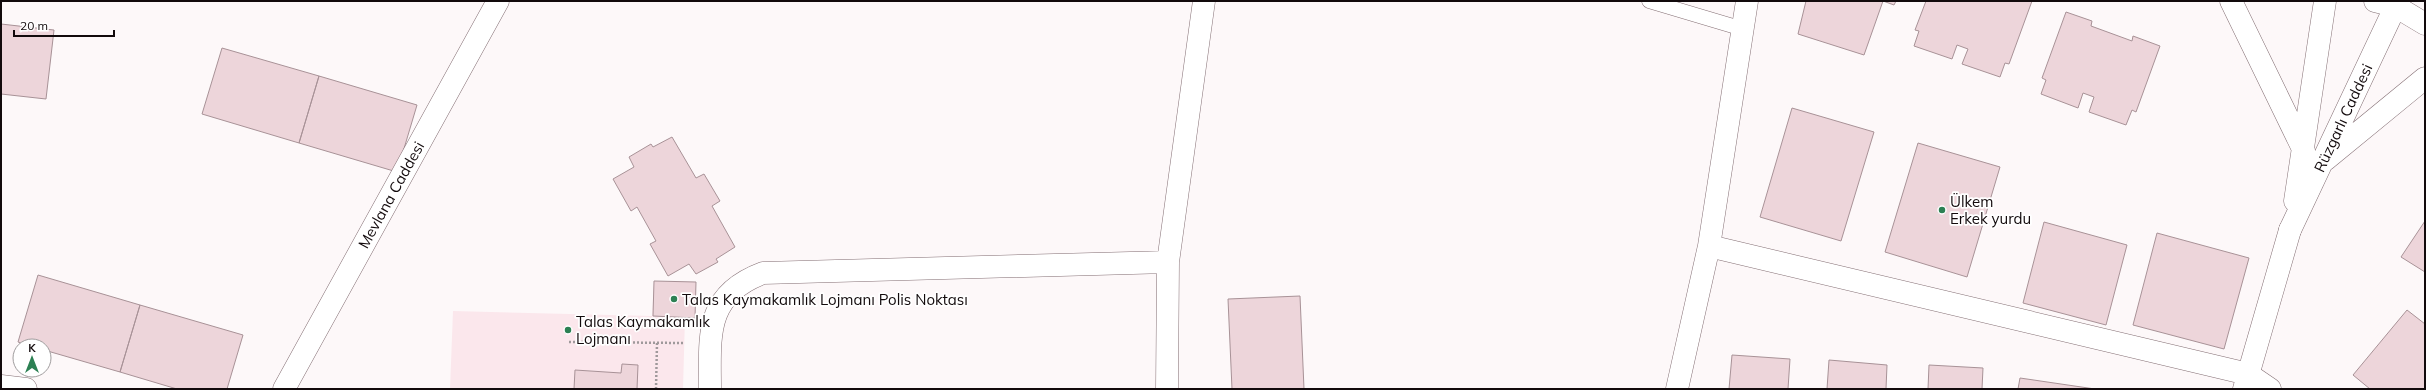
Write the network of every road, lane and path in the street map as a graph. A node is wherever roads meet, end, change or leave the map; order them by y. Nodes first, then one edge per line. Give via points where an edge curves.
1 (498, 1) edge
2 (1204, 1) edge
3 (1649, 1) edge
4 (1747, 1) edge
5 (2231, 1) edge
6 (2325, 1) edge
7 (2389, 3) edge
8 (2425, 24) edge
9 (1743, 29) junction
10 (2425, 78) edge
11 (2304, 150) junction
12 (2321, 163) junction
13 (2290, 230) junction
14 (1709, 246) junction
15 (1168, 262) junction
16 (569, 342) dead end
17 (657, 343) junction
18 (710, 344) junction
19 (2246, 381) edge
20 (1, 386) edge
21 (26, 389) edge
22 (284, 389) edge
23 (656, 389) edge
24 (710, 389) edge
25 (1167, 389) edge
26 (1677, 389) edge
27 (2270, 389) edge

1 - 22 street, Mevlana Caddesi
2 - 15 street
3 - 9 lane
4 - 9 street
5 - 11 street
6 - 11 street, Rüzgarlı Caddesi
7 - 8 street
7 - 12 street, Rüzgarlı Caddesi
9 - 14 street
10 - 12 street
11 - 13 street, Rüzgarlı Caddesi
12 - 13 street, Rüzgarlı Caddesi
13 - 19 street, Rüzgarlı Caddesi
14 - 19 street
14 - 26 street
15 - 18 street via 763,273 734,288 722,301 715,314
15 - 25 street
16 - 17 path
17 - 18 path
17 - 23 path
18 - 24 street
19 - 27 street
20 - 21 street

